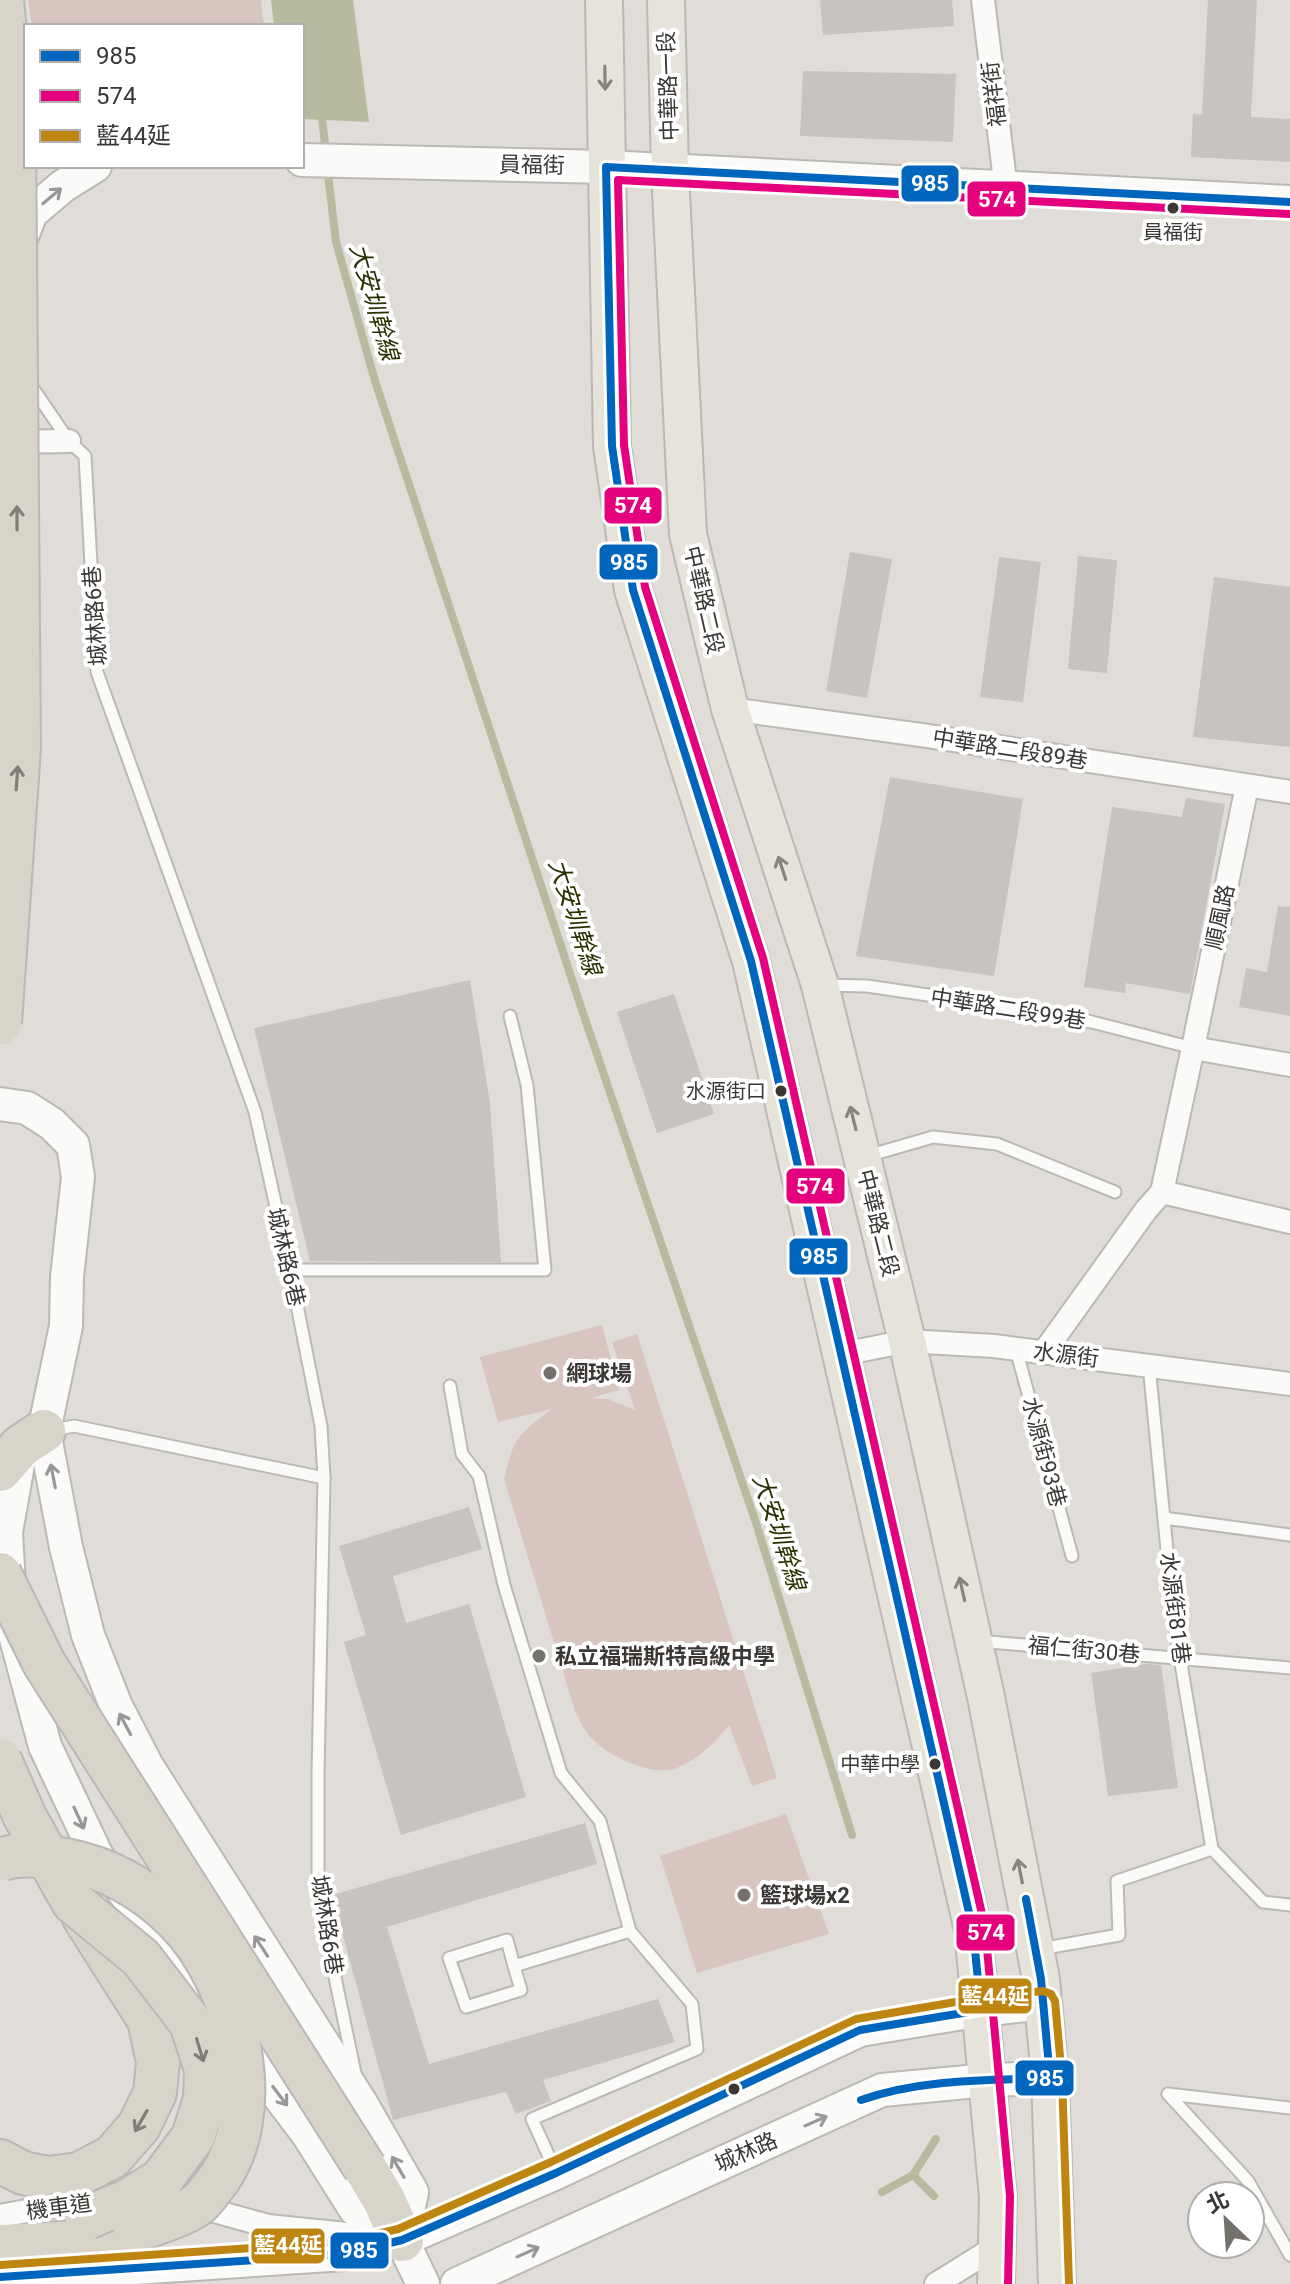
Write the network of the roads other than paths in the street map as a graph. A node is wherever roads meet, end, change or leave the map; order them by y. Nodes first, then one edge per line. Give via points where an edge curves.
1 (2, 0) edge
2 (604, 0) edge
3 (666, 0) edge
4 (983, 0) edge
5 (0, 80) edge
6 (24, 101) edge
7 (0, 157) edge
8 (24, 157) edge
9 (304, 160) edge
10 (606, 167) junction
11 (92, 168) edge
12 (670, 172) junction
13 (1006, 189) junction
14 (1290, 202) edge
15 (0, 286) edge
16 (0, 331) edge
17 (69, 441) junction
18 (0, 443) edge
19 (730, 709) junction
20 (1247, 786) junction
21 (1290, 792) edge
22 (820, 985) junction
23 (510, 1016) dead end
24 (0, 1023) edge
25 (1193, 1048) junction
26 (1290, 1065) edge
27 (0, 1104) edge
28 (862, 1158) junction
29 (1115, 1192) dead end
30 (1162, 1192) junction
31 (1290, 1222) edge
32 (290, 1270) junction
33 (907, 1341) junction
34 (1016, 1348) junction
35 (1044, 1352) junction
36 (843, 1354) junction
37 (1149, 1365) junction
38 (1290, 1384) edge
39 (450, 1386) dead end
40 (22, 1449) edge
41 (324, 1478) junction
42 (1164, 1518) junction
43 (1290, 1535) edge
44 (1072, 1556) dead end
45 (0, 1574) edge
46 (973, 1641) junction
47 (1180, 1658) junction
48 (1290, 1668) edge
49 (0, 1760) edge
50 (1212, 1849) junction
51 (0, 1860) edge
52 (73, 1902) junction
53 (1290, 1905) edge
54 (630, 1931) junction
55 (1036, 1949) junction
56 (514, 1966) junction
57 (1043, 2003) junction
58 (981, 2010) junction
59 (1050, 2078) junction
60 (988, 2080) junction
61 (361, 2103) junction
62 (1290, 2108) edge
63 (0, 2161) edge
64 (556, 2173) junction
65 (118, 2200) dead end
66 (214, 2211) dead end
67 (0, 2216) edge
68 (0, 2234) edge
69 (402, 2240) junction
70 (0, 2246) edge
71 (997, 2246) junction
72 (1290, 2255) edge
73 (0, 2277) edge
74 (423, 2284) edge
75 (457, 2284) edge
76 (936, 2284) edge
77 (996, 2284) edge
78 (1057, 2284) edge

24 -> 1 highway, bridge via 19,748 14,130
2 -> 10 main road
3 - 12 main road, 中華路一段
4 - 13 street, 福祥街
5 - 6 street
7 - 8 street
9 - 10 street, 員福街
10 - 12 street, 員福街
10 - 36 main road via 612,446 633,590 751,961
15 -> 11 street via 31,213
12 - 13 street, 員福街
12 - 19 main road, 中華路二段 via 688,534
13 - 14 street, 員福街
16 - 17 lane, 城林路6巷
17 - 18 street
17 - 32 lane, 城林路6巷 via 85,456 97,672 255,1112
19 - 20 street, 中華路二段89巷
22 -> 19 main road, 中華路二段
20 - 21 street, 中華路二段89巷
20 - 25 street, 順風路
22 - 25 lane, 中華路二段99巷 via 867,986 1042,1012
28 -> 22 main road, 中華路二段
23 - 32 lane via 527,1085 545,1270
25 - 26 street
25 - 30 street, 順風路
27 - 40 street via 27,1108 52,1124 73,1145 78,1177 67,1277 46,1325
28 - 29 lane via 933,1137 997,1144
28 - 33 main road, 中華路二段
30 - 31 street
30 - 35 street, 順風路
32 - 41 lane, 城林路6巷 via 321,1426
33 - 34 street, 水源街
33 - 36 street, 水源街
46 -> 33 main road, 中華路二段
34 - 35 street, 水源街
34 - 44 lane, 水源街93巷
35 - 37 street, 水源街
36 - 58 main road via 973,1930
37 - 38 street, 水源街
37 - 42 lane, 水源街81巷
39 - 54 lane via 462,1454 479,1476 504,1585 561,1773 600,1821
40 - 41 lane via 74,1426
61 -> 40 street via 147,1766 88,1635 66,1547
40 -> 69 street via 6,1532 11,1620 45,1746 98,1858 307,2133 355,2209
41 - 61 lane, 城林路6巷 via 318,1896
42 - 43 lane
42 - 47 lane, 水源街81巷
45 - 69 highway, bridge via 44,1663 365,2168
46 - 47 lane, 福仁街30巷
55 -> 46 main road, 中華路二段
47 - 48 lane, 福仁街30巷
47 - 50 lane, 水源街81巷
49 - 52 highway, bridge
50 - 53 lane via 1263,1902
50 - 55 lane via 1117,1881 1119,1935
51 - 70 highway, bridge via 43,1855 81,1863 148,1894 178,1922 229,2008 243,2089 241,2134 227,2171 198,2205 135,2231 78,2242
52 -> 63 highway via 149,2020 158,2062 155,2093 139,2126 112,2157 79,2174 48,2178
52 -> 68 highway, bridge via 141,1958 191,2023 206,2069 205,2099 193,2137 161,2180 87,2218
54 - 56 lane
54 - 64 lane via 692,2004 697,2049 532,2119
55 - 57 main road, 中華路二段
56 - 56 lane via 507,1940 449,1958 466,2007 521,1990
57 - 58 street
57 - 59 main road, 中華路二段
58 - 60 main road
58 - 64 street via 860,2030
59 - 60 street, 城林路
59 - 78 main road, 中華路二段
60 - 71 main road
75 -> 60 street, 城林路 via 882,2090
69 -> 61 street via 412,2192
62 - 72 lane via 1168,2094 1248,2181
64 - 69 street
65 - 67 street, 機車道
66 - 69 street via 268,2226
69 - 73 street via 345,2254
69 - 74 street
71 - 76 street
71 - 77 main road

